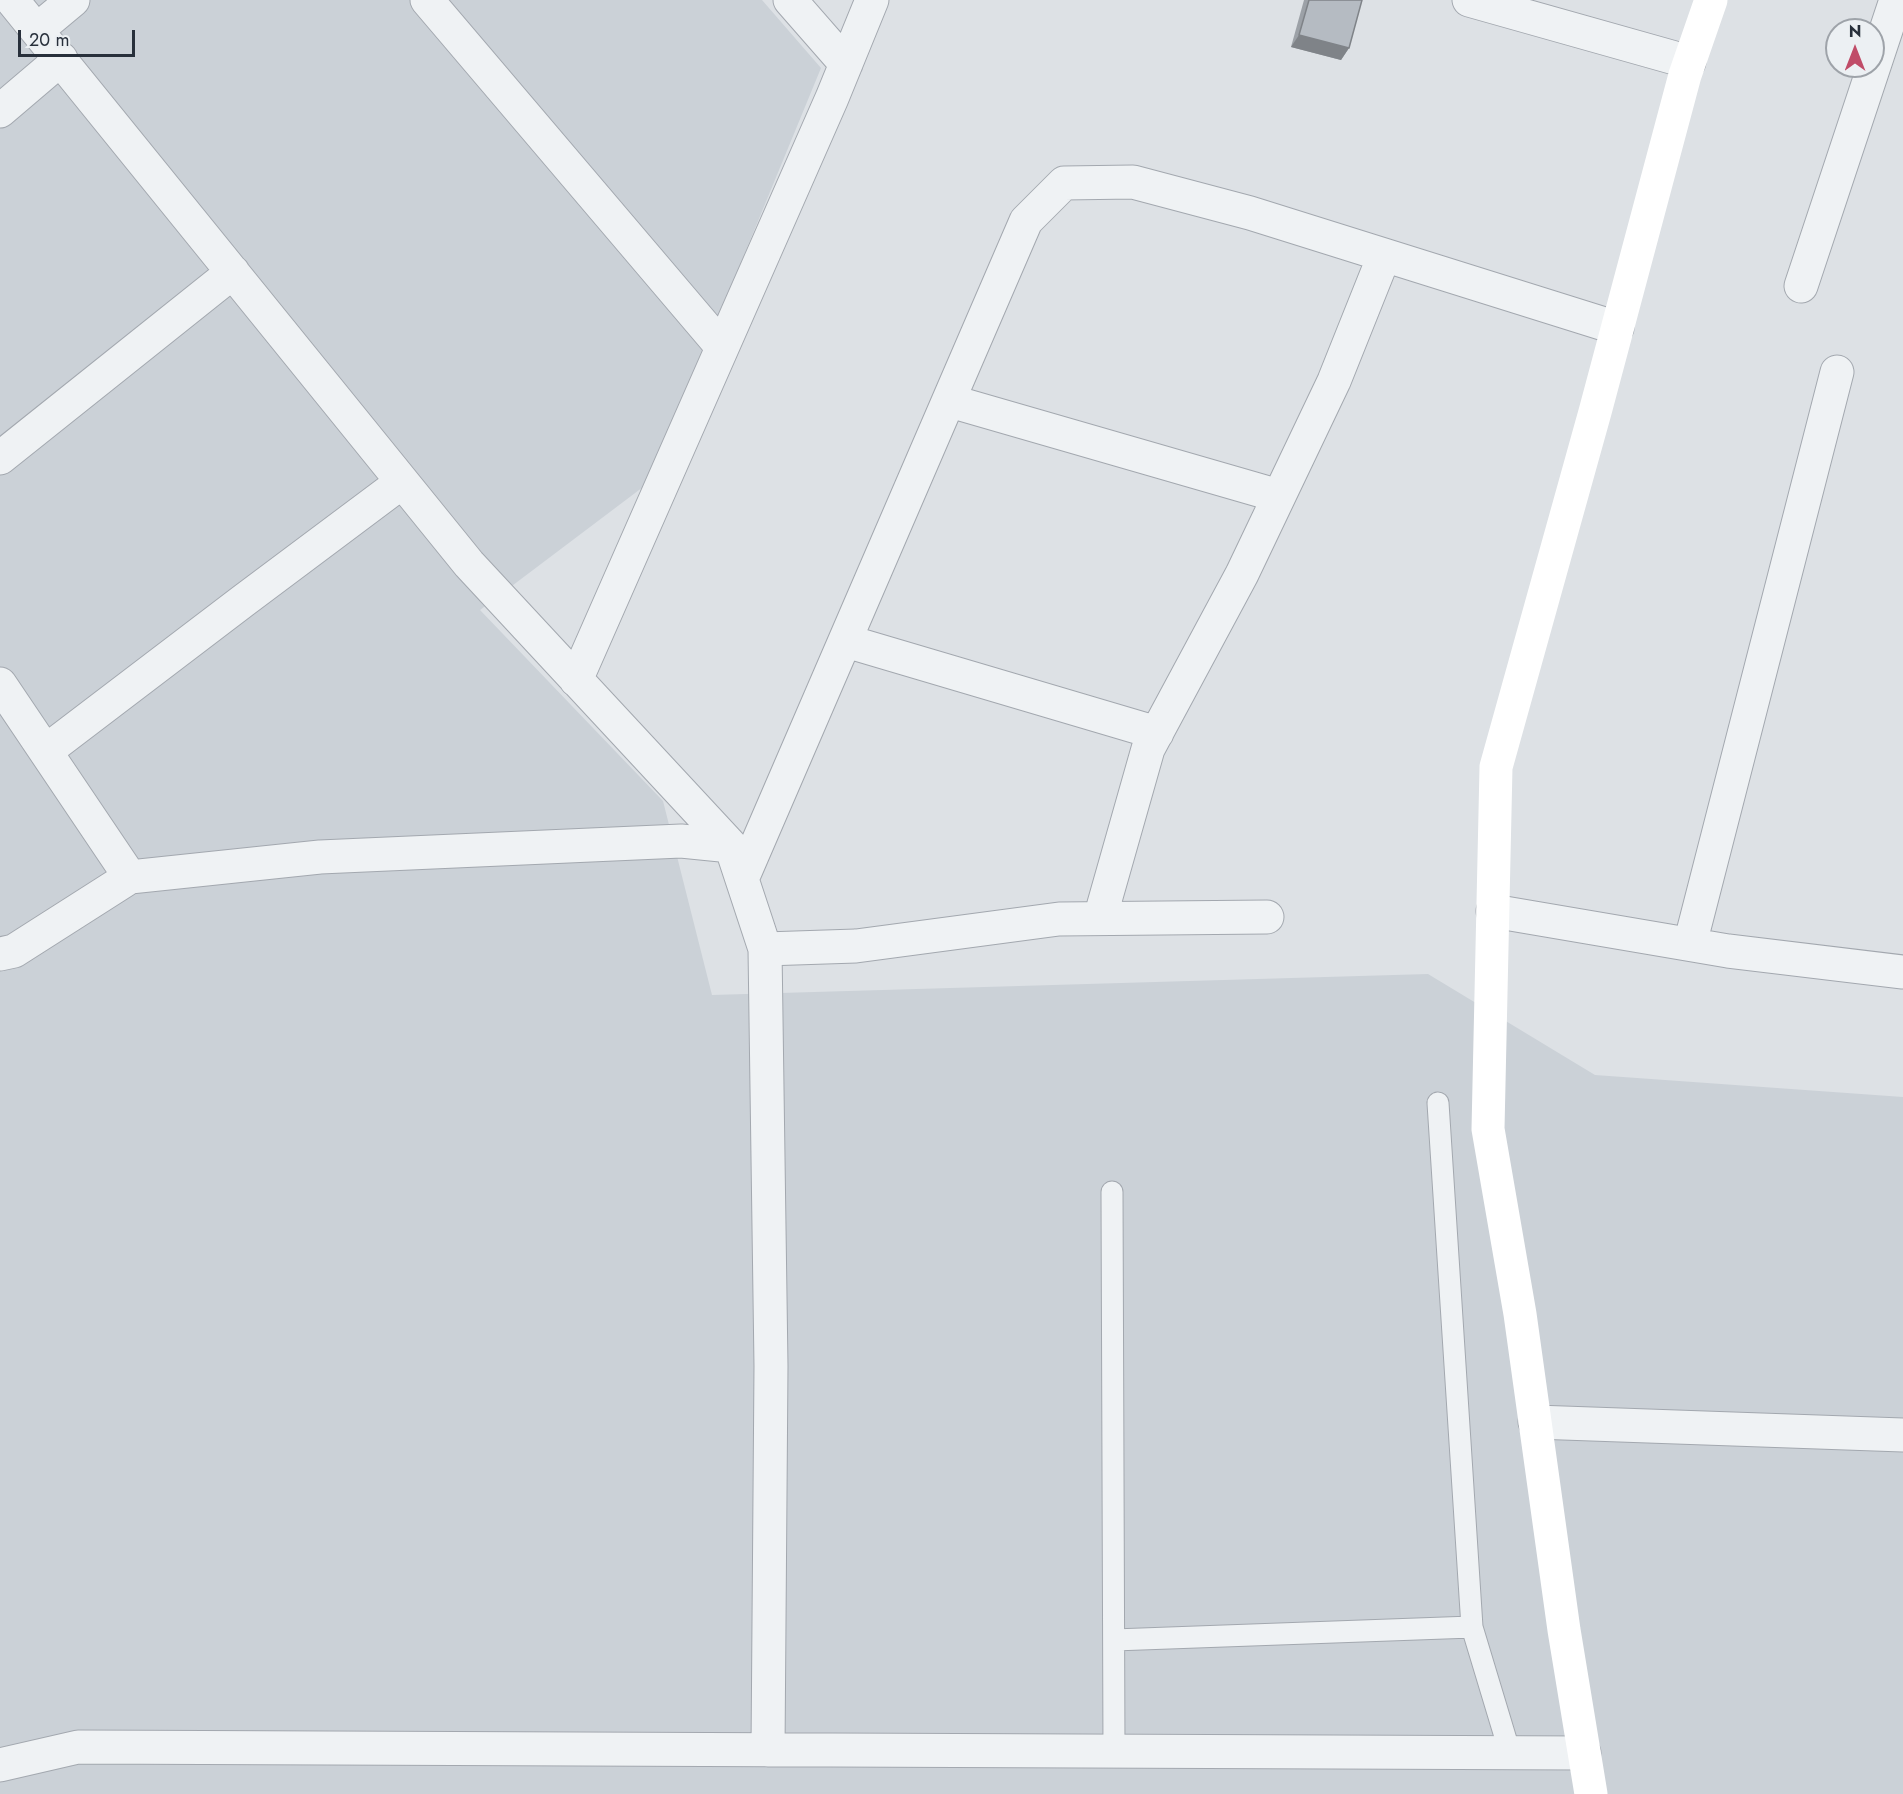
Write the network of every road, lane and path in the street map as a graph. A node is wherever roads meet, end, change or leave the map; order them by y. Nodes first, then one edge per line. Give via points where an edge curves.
1 (12, 0) edge
2 (73, 0) edge
3 (427, 0) edge
4 (790, 0) edge
5 (872, 0) edge
6 (1469, 0) edge
7 (1711, 0) edge
8 (1896, 0) edge
9 (37, 30) junction
10 (61, 59) junction
11 (1689, 62) junction
12 (846, 64) junction
13 (0, 111) edge
14 (1384, 256) junction
15 (233, 273) junction
16 (1801, 286) dead end
17 (1617, 328) junction
18 (722, 347) junction
19 (1836, 372) dead end
20 (950, 401) junction
21 (0, 458) edge
22 (402, 482) junction
23 (1279, 496) junction
24 (846, 640) junction
25 (576, 680) junction
26 (0, 684) edge
27 (1157, 733) junction
28 (46, 751) junction
29 (731, 846) junction
30 (130, 877) junction
31 (742, 879) junction
32 (1493, 911) junction
33 (1267, 917) dead end
34 (1100, 918) junction
35 (1690, 944) junction
36 (765, 949) junction
37 (0, 954) edge
38 (1901, 963) edge
39 (1438, 1103) dead end
40 (1112, 1192) dead end
41 (1535, 1422) junction
42 (1903, 1435) edge
43 (1472, 1627) junction
44 (1114, 1640) junction
45 (768, 1750) junction
46 (1114, 1751) junction
47 (1510, 1753) junction
48 (1584, 1753) junction
49 (0, 1765) edge
50 (1591, 1794) edge

1 - 9 street
2 - 9 street
3 - 18 street
4 - 12 street
5 - 12 street
6 - 11 street
7 - 11 street
8 - 16 street
9 - 10 street
10 - 13 street
10 - 15 street
11 - 17 street
12 - 18 street
14 - 17 street
14 - 20 street via 1250,213 1133,182 1064,183 1026,221
14 - 23 street via 1334,381
15 - 21 street
15 - 22 street
17 - 32 street via 1496,767
18 - 25 street
19 - 35 street
20 - 23 street
20 - 24 street
22 - 25 street via 469,564
22 - 28 street
23 - 27 street
24 - 27 street
24 - 31 street
25 - 29 street
26 - 28 street
27 - 34 street via 1148,749
28 - 30 street
29 - 30 street via 681,841 320,857
29 - 31 street
30 - 37 street via 14,951
31 - 36 street
32 - 35 street
32 - 41 street via 1488,1129
33 - 34 street
34 - 36 street via 1059,919 855,946
35 - 38 street
36 - 45 street via 771,1366
39 - 43 lane
40 - 44 lane
41 - 42 street
41 - 48 street
43 - 44 lane
43 - 47 lane
44 - 46 lane
45 - 46 street
45 - 49 street via 78,1747
46 - 47 street
47 - 48 street
48 - 50 street

